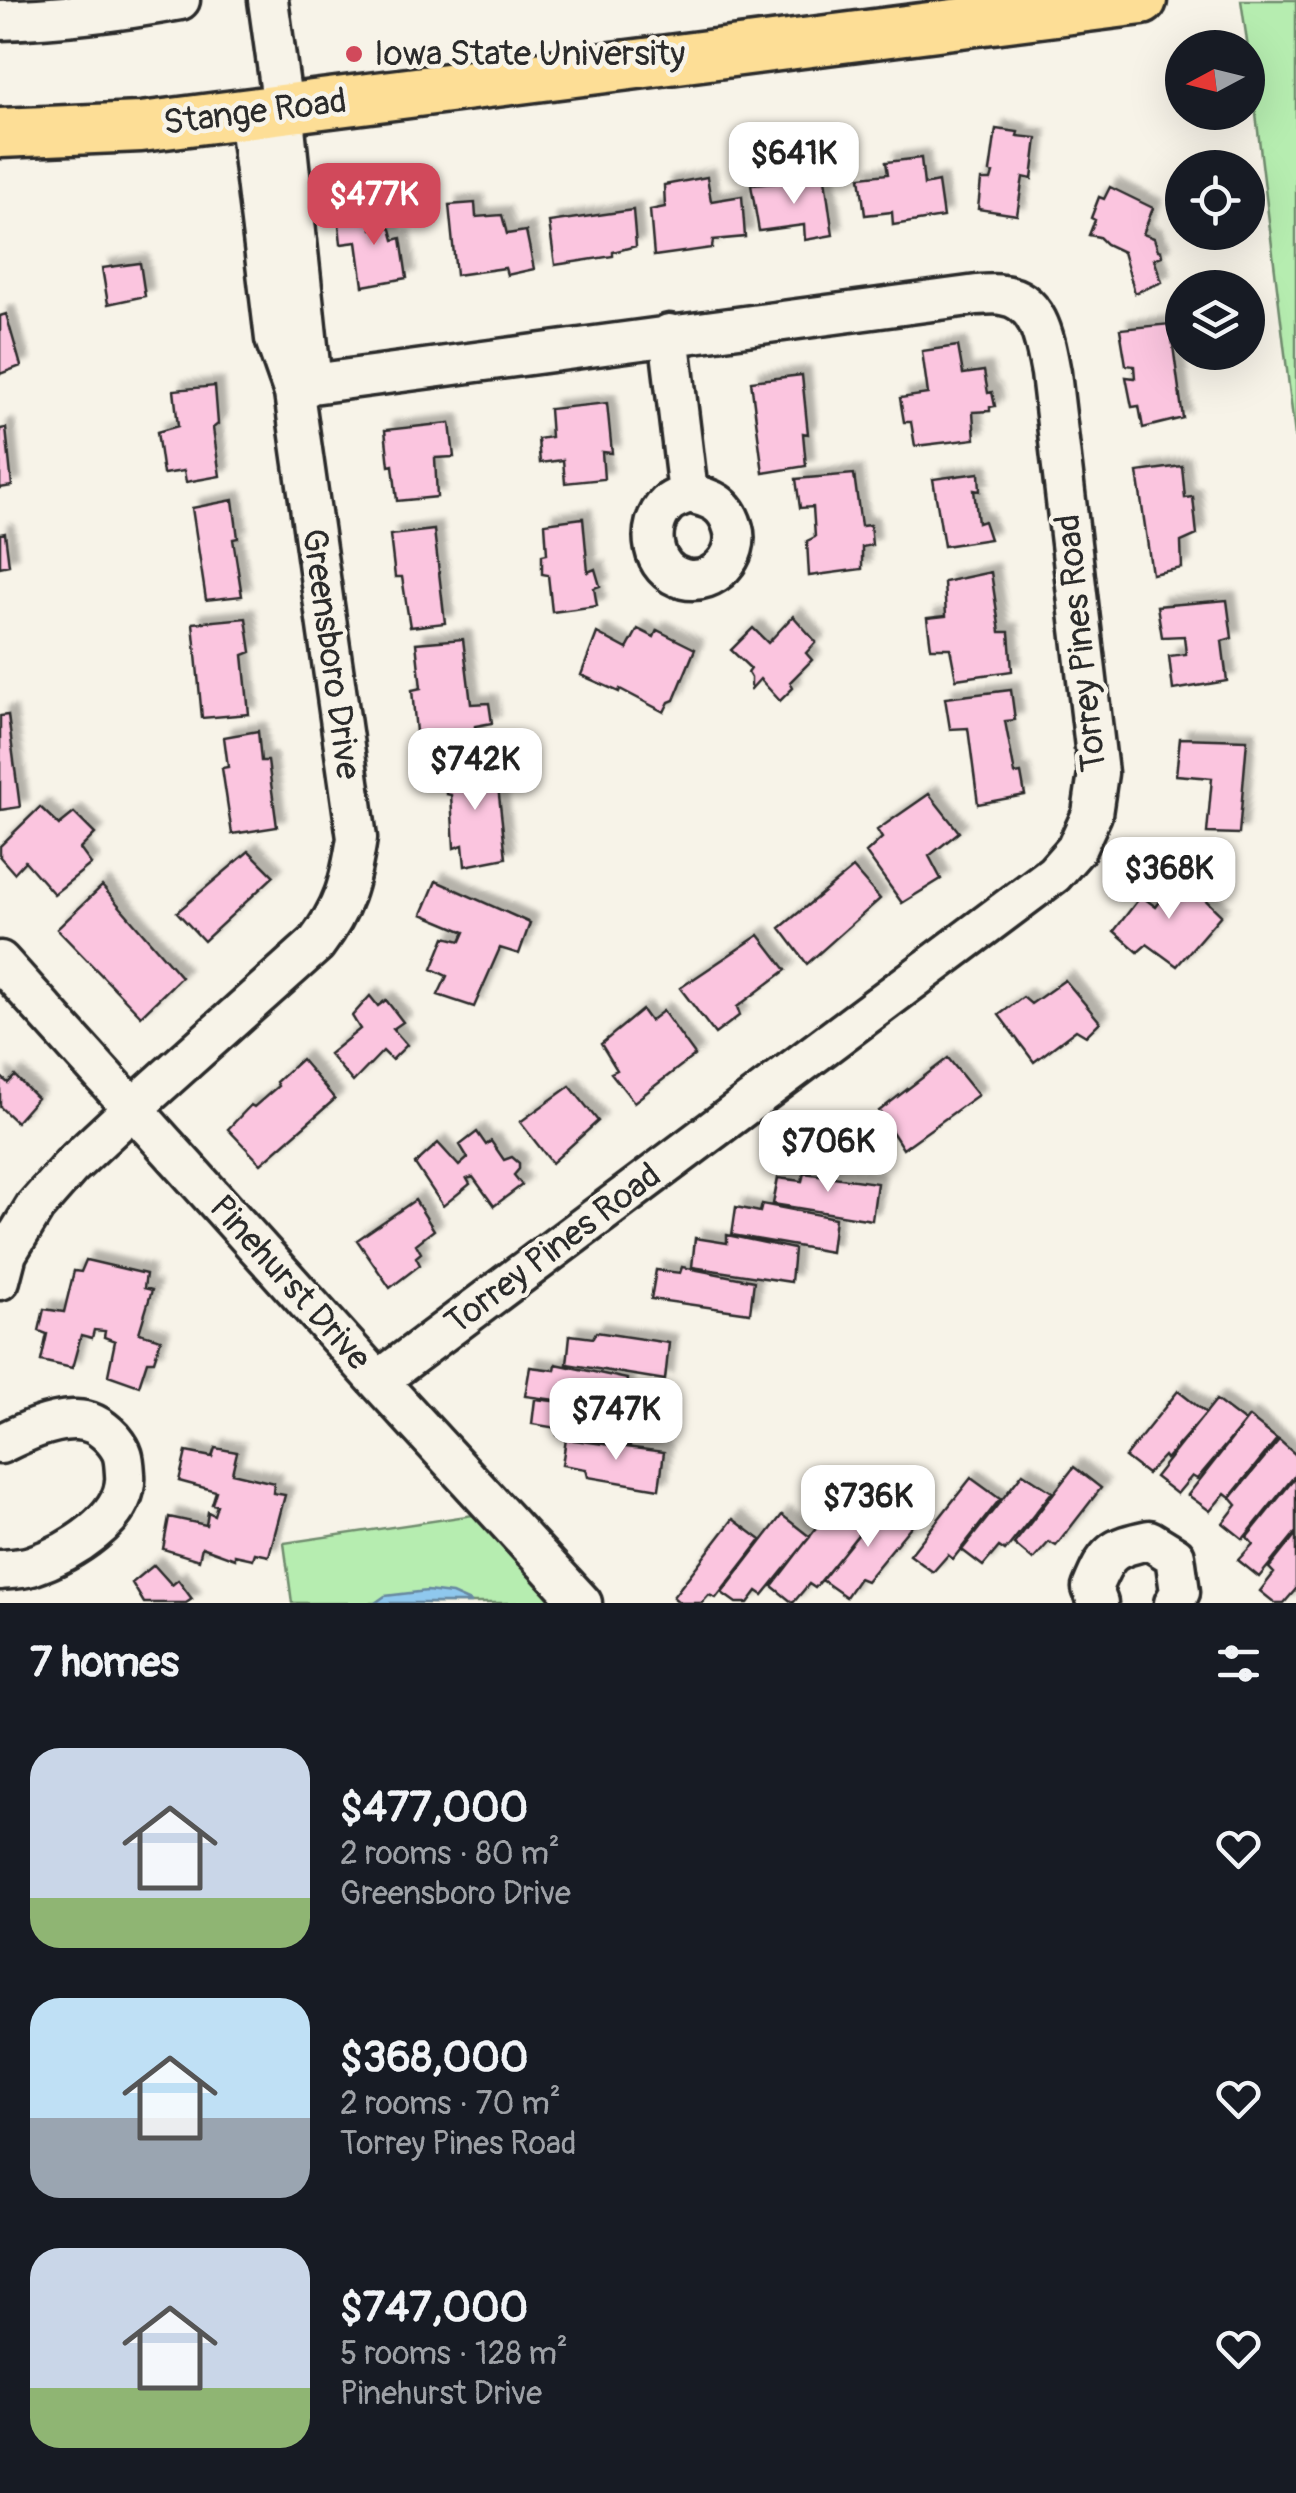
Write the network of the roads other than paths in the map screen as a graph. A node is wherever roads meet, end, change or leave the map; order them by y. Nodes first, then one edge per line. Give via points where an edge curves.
1 (180, 0) edge
2 (268, 0) edge
3 (1142, 0) edge
4 (0, 20) edge
5 (265, 110) junction
6 (141, 127) junction
7 (0, 133) edge
8 (0, 156) edge
9 (669, 334) junction
10 (303, 388) junction
11 (688, 492) dead end
12 (0, 961) edge
13 (132, 1108) junction
14 (0, 1280) edge
15 (378, 1380) junction
16 (0, 1444) edge
17 (0, 1570) edge
18 (582, 1603) edge
19 (1098, 1603) edge
20 (1174, 1603) edge

1 - 4 street
2 - 5 street, Greensboro Drive
3 - 5 main road, Stange Road
5 - 6 main road, Stange Road
5 - 10 street, Greensboro Drive
6 - 7 main road, Stange Road
6 - 8 main road, Stange Road
9 - 10 street, Torrey Pines Road
9 - 11 street
9 - 15 street, Torrey Pines Road via 977,294 1003,294 1034,314 1050,372 1098,773 1092,814 1076,849 1054,874
10 - 13 street, Greensboro Drive via 358,838 350,882 316,944
12 - 13 street, Pinehurst Drive
13 - 14 street, Greensboro Drive via 34,1206
13 - 15 street, Pinehurst Drive
15 - 18 street, Pinehurst Drive
16 - 17 street via 78,1419 101,1426 123,1450 126,1482 113,1513 92,1534 58,1555
19 - 20 street via 1092,1588 1103,1560 1122,1546 1150,1540 1174,1556 1180,1592

